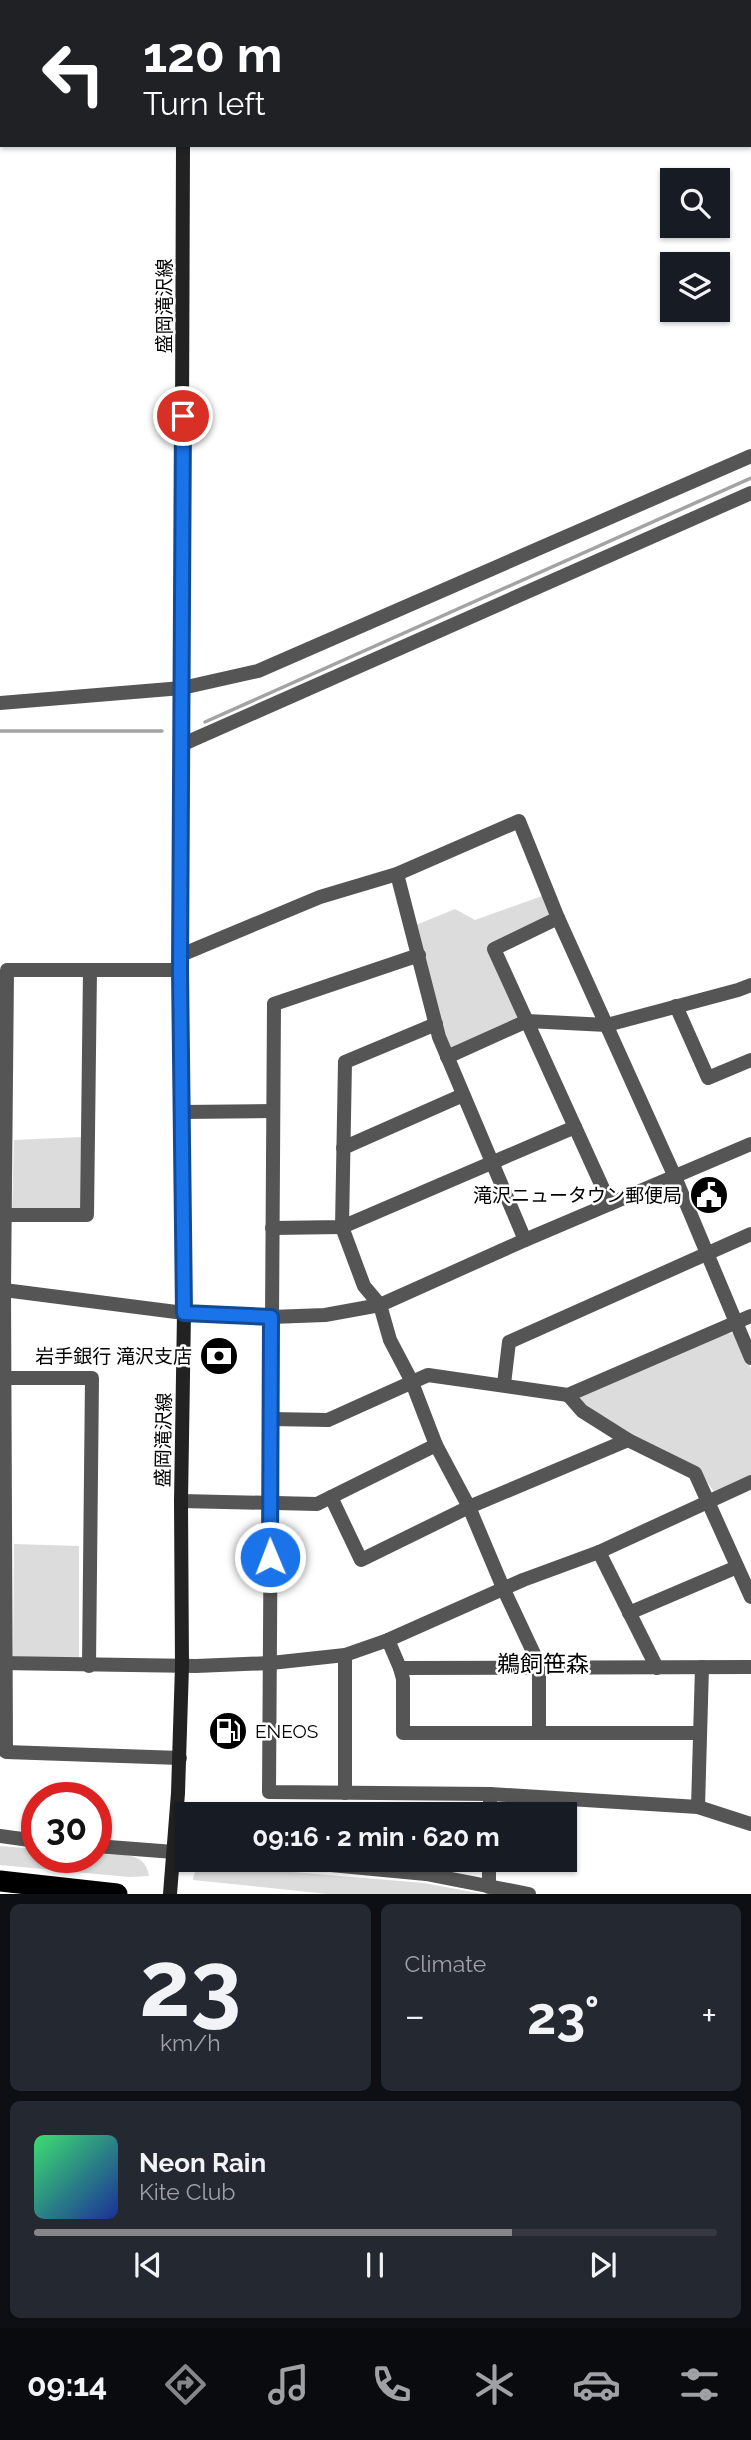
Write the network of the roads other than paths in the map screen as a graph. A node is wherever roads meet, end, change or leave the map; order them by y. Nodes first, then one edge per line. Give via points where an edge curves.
1 (183, 147) edge
2 (751, 456) edge
3 (751, 493) edge
4 (182, 688) junction
5 (0, 703) edge
6 (181, 745) junction
7 (397, 874) junction
8 (558, 918) junction
9 (181, 955) junction
10 (419, 955) junction
11 (90, 970) junction
12 (180, 970) junction
13 (751, 985) edge
14 (676, 1006) junction
15 (527, 1021) junction
16 (436, 1024) junction
17 (607, 1025) junction
18 (447, 1058) junction
19 (751, 1059) edge
20 (463, 1095) junction
21 (273, 1111) junction
22 (182, 1112) junction
23 (575, 1127) junction
24 (751, 1144) edge
25 (344, 1148) junction
26 (491, 1163) junction
27 (675, 1177) junction
28 (610, 1204) junction
29 (5, 1215) junction
30 (342, 1227) junction
31 (272, 1228) junction
32 (751, 1234) edge
33 (525, 1240) junction
34 (707, 1253) junction
35 (4, 1290) junction
36 (380, 1305) junction
37 (184, 1313) junction
38 (271, 1317) junction
39 (751, 1317) edge
40 (737, 1323) junction
41 (751, 1358) edge
42 (5, 1378) junction
43 (411, 1380) junction
44 (504, 1384) junction
45 (568, 1395) junction
46 (270, 1419) junction
47 (628, 1440) junction
48 (436, 1445) junction
49 (751, 1482) edge
50 (331, 1497) junction
51 (181, 1501) junction
52 (707, 1502) junction
53 (269, 1504) junction
54 (469, 1507) junction
55 (600, 1552) junction
56 (737, 1567) junction
57 (504, 1590) junction
58 (751, 1597) edge
59 (629, 1613) junction
60 (387, 1640) junction
61 (345, 1656) junction
62 (3, 1663) edge
63 (271, 1663) junction
64 (89, 1666) junction
65 (182, 1667) junction
66 (702, 1667) junction
67 (751, 1667) edge
68 (400, 1668) junction
69 (539, 1668) junction
70 (657, 1668) junction
71 (539, 1733) junction
72 (700, 1733) junction
73 (180, 1758) junction
74 (345, 1793) junction
75 (490, 1794) junction
76 (180, 1802) edge
77 (490, 1802) edge
78 (698, 1807) junction
79 (751, 1824) edge
80 (0, 1836) edge
81 (21, 1839) edge
82 (112, 1847) edge
83 (175, 1852) edge
84 (176, 1872) edge
85 (405, 1872) edge
86 (489, 1872) edge
87 (0, 1881) edge
88 (489, 1886) junction
89 (117, 1894) edge
90 (170, 1894) edge
91 (529, 1894) edge

1 - 4 main road, 盛岡滝沢線
2 - 4 street via 258,671
3 - 6 street
4 - 5 street
4 - 6 main road, 盛岡滝沢線
6 - 9 main road, 盛岡滝沢線
7 - 8 street via 519,821
7 - 9 street via 320,897
7 - 10 street
8 - 15 street via 494,949
8 - 17 street
9 - 12 main road, 盛岡滝沢線
10 - 16 street
10 - 21 street via 274,1004
11 - 12 street
11 - 29 street via 87,1215
11 - 29 street via 7,970
12 - 22 main road, 盛岡滝沢線
13 - 14 street
14 - 17 street
14 - 19 street via 708,1078
15 - 17 street
15 - 18 street
15 - 23 street
16 - 18 street
16 - 25 street via 345,1062
17 - 27 street
18 - 20 street
20 - 25 street
20 - 26 street
21 - 22 street
21 - 31 street
22 - 37 main road, 盛岡滝沢線
23 - 26 street
23 - 28 street
24 - 27 street
25 - 30 street
26 - 30 street
26 - 33 street
27 - 28 street
27 - 34 street
28 - 33 street
29 - 35 street
30 - 31 street
30 - 36 street via 364,1286
31 - 38 street
32 - 34 street
33 - 36 street
34 - 40 street
34 - 44 street via 509,1342
35 - 37 street
35 - 42 street
36 - 38 street via 325,1315
36 - 43 street via 390,1340
37 - 38 street
37 - 51 main road, 盛岡滝沢線
38 - 46 street
39 - 40 street
40 - 41 street
40 - 45 street
42 - 62 street
42 - 64 street via 92,1378
43 - 44 street via 428,1374
43 - 46 street via 328,1420
43 - 48 street
44 - 45 street
45 - 47 street via 582,1411
46 - 53 street
47 - 52 street via 695,1473
47 - 54 street
48 - 50 street
48 - 54 street
49 - 52 street
50 - 53 street via 317,1504
50 - 54 street via 361,1560
51 - 53 street
51 - 65 main road, 盛岡滝沢線
52 - 55 street
52 - 56 street
53 - 63 street
54 - 57 street
55 - 57 street
55 - 59 street
56 - 58 street
56 - 59 street
57 - 60 street
57 - 69 street
59 - 70 street
60 - 61 street
60 - 68 street
61 - 63 street
61 - 74 street
62 - 64 street
62 - 73 street via 6,1752
63 - 65 street
63 - 74 street via 269,1792
64 - 65 street
65 - 73 main road, 盛岡滝沢線
66 - 67 street
66 - 70 street
66 - 72 street
68 - 69 street
68 - 71 street via 403,1733
69 - 70 street
69 - 71 street
71 - 72 street
72 - 78 street
73 - 76 main road, 盛岡滝沢線
74 - 75 street
75 - 77 street
75 - 78 street
78 - 79 street
80 - 81 street
82 - 83 street
84 - 90 main road, 盛岡滝沢線
85 - 88 street
86 - 88 street
87 - 89 highway
88 - 91 street

